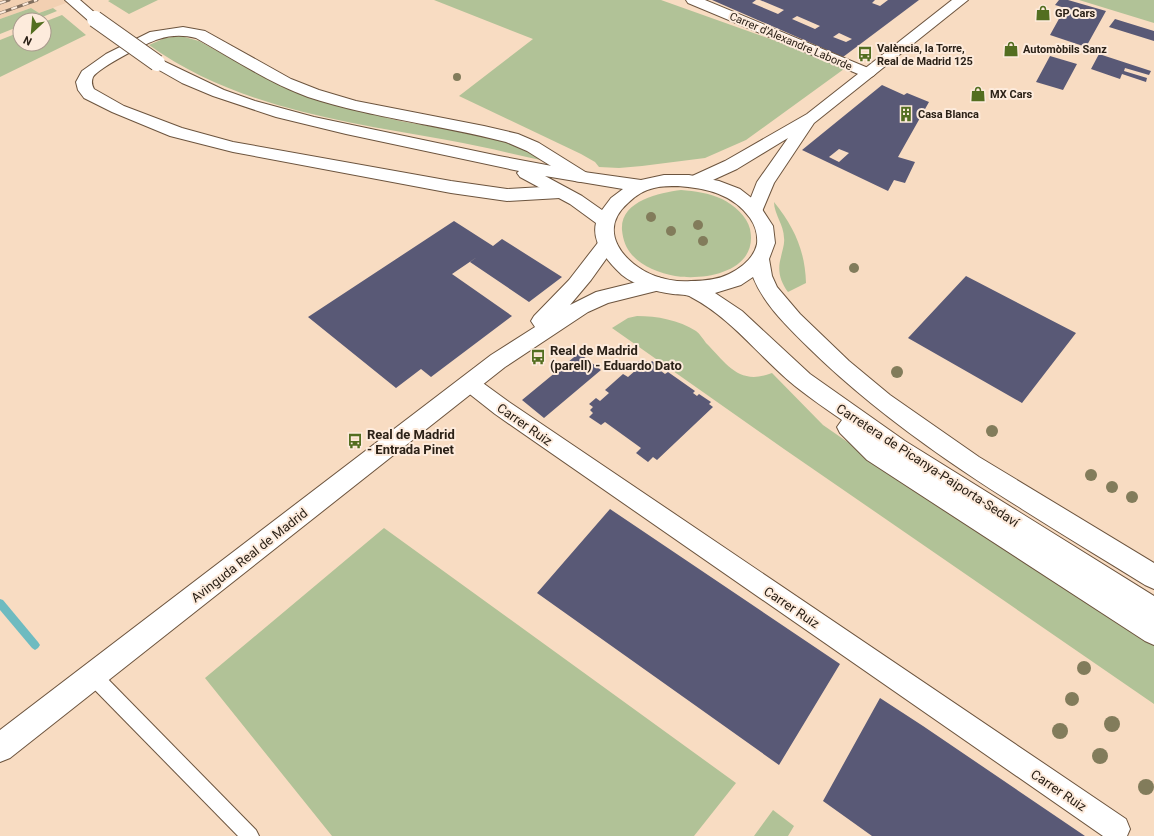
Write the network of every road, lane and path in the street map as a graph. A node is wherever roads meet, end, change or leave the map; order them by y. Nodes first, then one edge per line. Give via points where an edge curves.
1 (72, 0) edge
2 (693, 0) edge
3 (961, 0) edge
4 (868, 73) junction
5 (813, 117) junction
6 (507, 163) junction
7 (581, 177) junction
8 (696, 181) junction
9 (642, 186) junction
10 (560, 192) junction
11 (755, 210) junction
12 (605, 221) junction
13 (607, 245) junction
14 (760, 260) junction
15 (657, 284) junction
16 (694, 289) junction
17 (498, 361) junction
18 (802, 380) junction
19 (469, 383) junction
20 (1154, 577) edge
21 (1154, 610) edge
22 (1154, 632) edge
23 (93, 676) junction
24 (0, 748) edge
25 (1116, 830) dead end
26 (250, 836) edge

1 - 6 street, bridge via 157,63 184,79 254,107 339,129
2 - 4 street, Carrer d'Alexandre Laborde
3 - 4 street
4 - 5 street
5 - 8 street via 731,165
5 - 11 street via 766,182
6 - 7 street
6 - 10 street
7 - 9 street
7 - 10 street via 533,147 512,138 353,105 313,93 286,82 200,34 183,31 155,35 98,65 87,74 84,82 90,95 118,109 176,132 210,142 451,187 507,195
8 - 9 street via 659,181
8 - 11 street via 739,196
9 - 12 street via 625,195 612,207
10 - 12 street
11 - 14 street via 764,226 766,243
12 - 13 street
13 - 15 street via 618,261 635,274
13 - 17 street, Avinguda Real de Madrid via 588,273 566,298
14 - 16 street via 744,275 722,285
14 - 20 street, Carretera de Picanya-Paiporta-Sedaví via 763,278 797,324 821,349 883,401 982,470
15 - 16 street
15 - 17 street, Avinguda Real de Madrid via 603,297 581,307
16 - 18 street, Carretera de Picanya-Paiporta-Sedaví via 735,316
17 - 19 street, Avinguda Real de Madrid
18 - 21 street, Carretera de Picanya-Paiporta-Sedaví via 897,448
18 - 22 street via 875,453
19 - 23 street, Avinguda Real de Madrid
19 - 25 street, Carrer Ruiz
23 - 24 street, Avinguda Real de Madrid
23 - 26 lane

